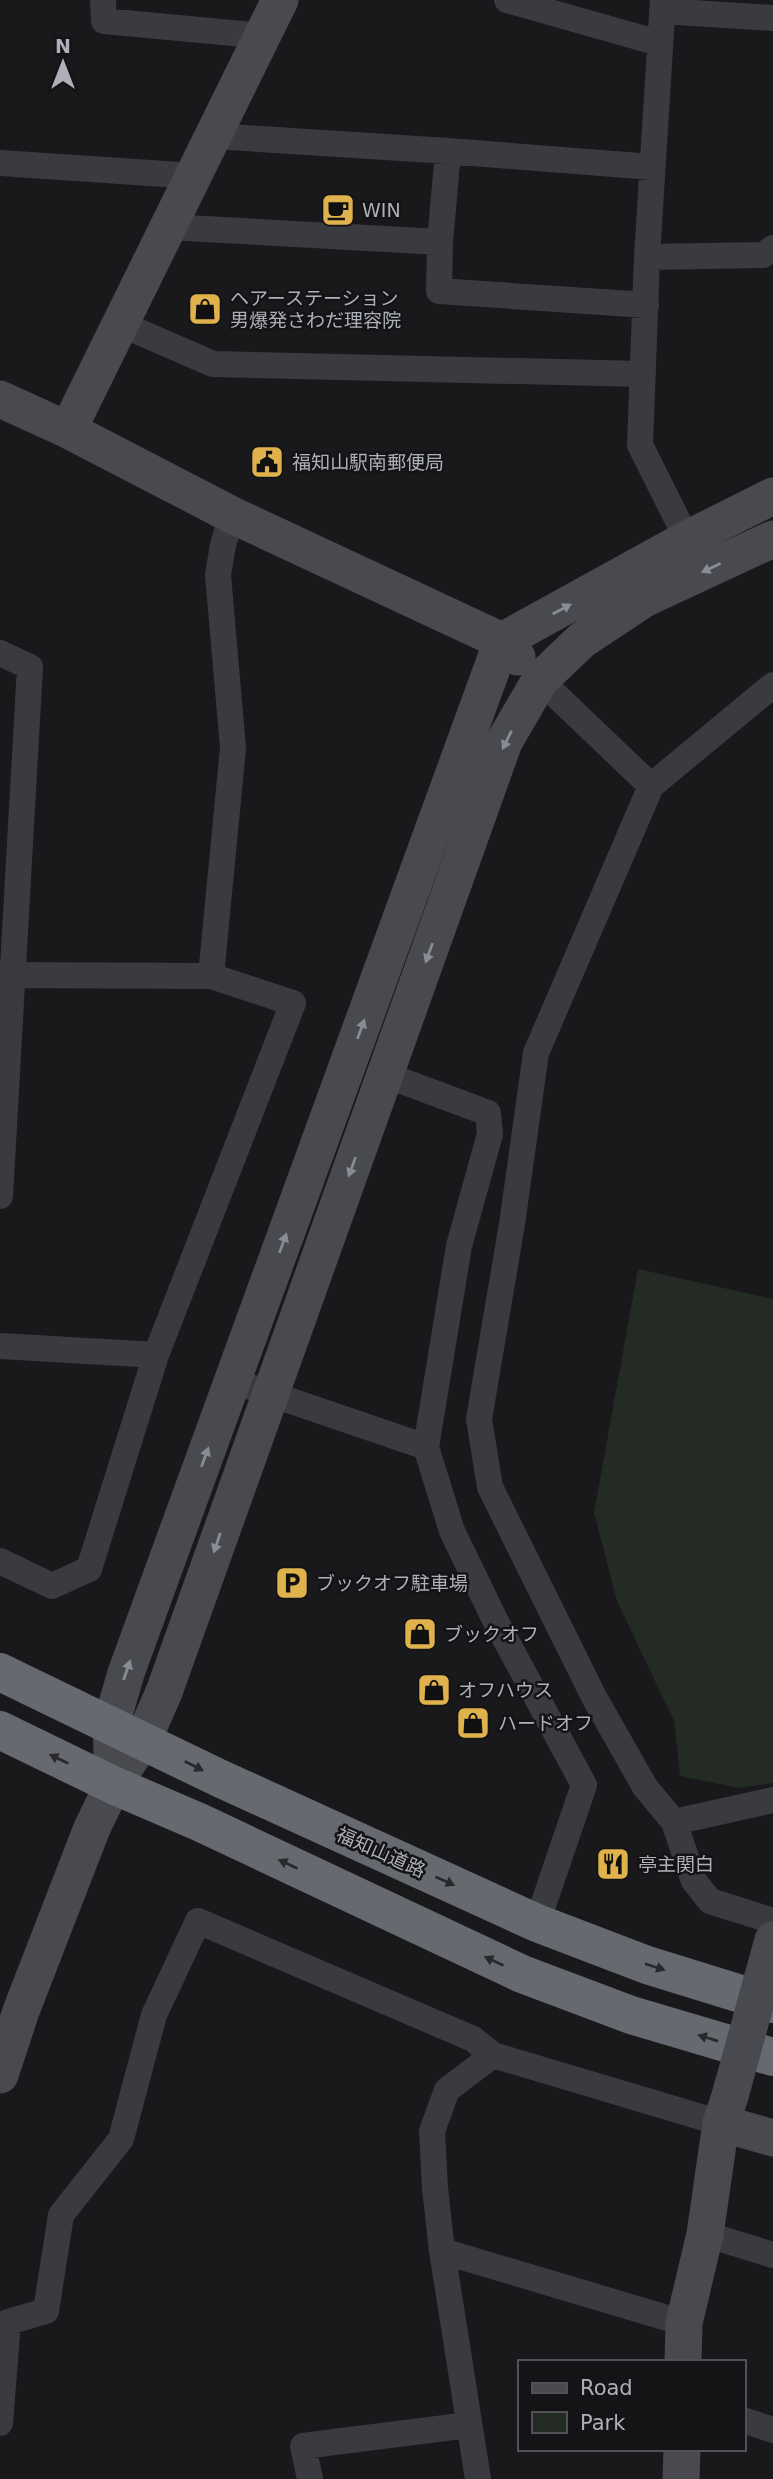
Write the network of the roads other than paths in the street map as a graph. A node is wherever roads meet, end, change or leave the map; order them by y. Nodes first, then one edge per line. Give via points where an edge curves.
1 (103, 0) edge
2 (281, 0) edge
3 (507, 0) edge
4 (663, 5) edge
5 (773, 18) edge
6 (264, 36) junction
7 (659, 43) junction
8 (213, 136) junction
9 (448, 151) junction
10 (0, 163) edge
11 (652, 167) junction
12 (195, 176) junction
13 (168, 227) junction
14 (440, 242) junction
15 (773, 248) edge
16 (647, 257) junction
17 (646, 305) junction
18 (121, 324) junction
19 (643, 374) junction
20 (0, 400) edge
21 (68, 430) junction
22 (773, 496) edge
23 (232, 515) junction
24 (687, 539) junction
25 (773, 540) edge
26 (502, 640) junction
27 (0, 653) edge
28 (540, 680) junction
29 (773, 685) edge
30 (651, 786) junction
31 (9, 876) edge
32 (7, 975) edge
33 (211, 976) junction
34 (386, 1075) junction
35 (0, 1196) edge
36 (0, 1346) edge
37 (156, 1355) junction
38 (233, 1381) junction
39 (270, 1394) junction
40 (426, 1447) junction
41 (0, 1561) edge
42 (0, 1672) edge
43 (0, 1730) edge
44 (127, 1733) junction
45 (113, 1785) junction
46 (773, 1800) edge
47 (674, 1822) junction
48 (773, 1921) edge
49 (537, 1923) junction
50 (773, 1940) edge
51 (773, 2004) edge
52 (10, 2006) edge
53 (493, 2055) junction
54 (773, 2057) edge
55 (0, 2075) edge
56 (725, 2110) junction
57 (773, 2138) edge
58 (705, 2234) junction
59 (442, 2251) junction
60 (773, 2255) edge
61 (684, 2323) junction
62 (683, 2360) edge
63 (745, 2421) edge
64 (0, 2423) edge
65 (469, 2425) junction
66 (773, 2430) edge
67 (682, 2451) edge
68 (310, 2479) edge
69 (478, 2479) edge
70 (681, 2479) edge

1 - 6 street via 104,21
2 - 6 street
3 - 7 street
4 - 5 street
4 - 7 street
6 - 8 street
7 - 11 street
8 - 9 street
8 - 12 street
9 - 11 street
9 - 14 street
10 - 12 street
11 - 16 street
12 - 13 street
13 - 14 street
13 - 18 street
14 - 17 street via 439,290
15 - 16 street via 763,255
16 - 17 street
17 - 19 street
18 - 19 street via 213,364
18 - 21 street
19 - 24 street via 640,445
20 - 21 street
21 - 23 street
22 - 24 street
23 - 26 street
23 - 33 street via 218,575 233,748
26 -> 24 street
25 -> 28 street via 644,599 582,640
26 - 28 street
38 -> 26 street
27 - 31 street via 30,667
28 - 30 street
28 -> 34 street via 504,742
29 - 30 street
30 - 47 street via 536,1053 479,1419 490,1487 594,1697 645,1787
31 - 32 street
32 - 33 street
32 - 35 street
33 - 37 street via 293,1003
34 -> 39 street
34 - 40 street via 488,1113 490,1134 459,1246
36 - 37 street
37 - 41 street via 89,1569 52,1587
38 - 39 street
44 -> 38 street via 125,1673
39 - 40 street
39 -> 44 street via 164,1692
40 - 49 street via 452,1531 584,1785
42 - 44 highway, 福知山道路
45 -> 43 highway
44 - 45 street
44 -> 49 highway, 福知山道路
45 - 52 street
54 -> 45 highway via 631,2015 522,1974
46 - 47 street
47 - 48 street via 694,1881 710,1901
49 -> 51 highway, 福知山道路 via 647,1965
50 - 56 street, bridge
52 - 55 street
53 - 56 street
53 - 59 street via 447,2090 432,2131
53 - 64 street via 473,2039 198,1920 154,2015 121,2139 61,2215 46,2311 8,2322
56 - 57 street
56 - 58 street
58 - 60 street
58 - 61 street
59 - 61 street
59 - 65 street
61 - 62 street
63 - 66 street
65 - 68 street via 303,2446
65 - 69 street
67 - 70 street

